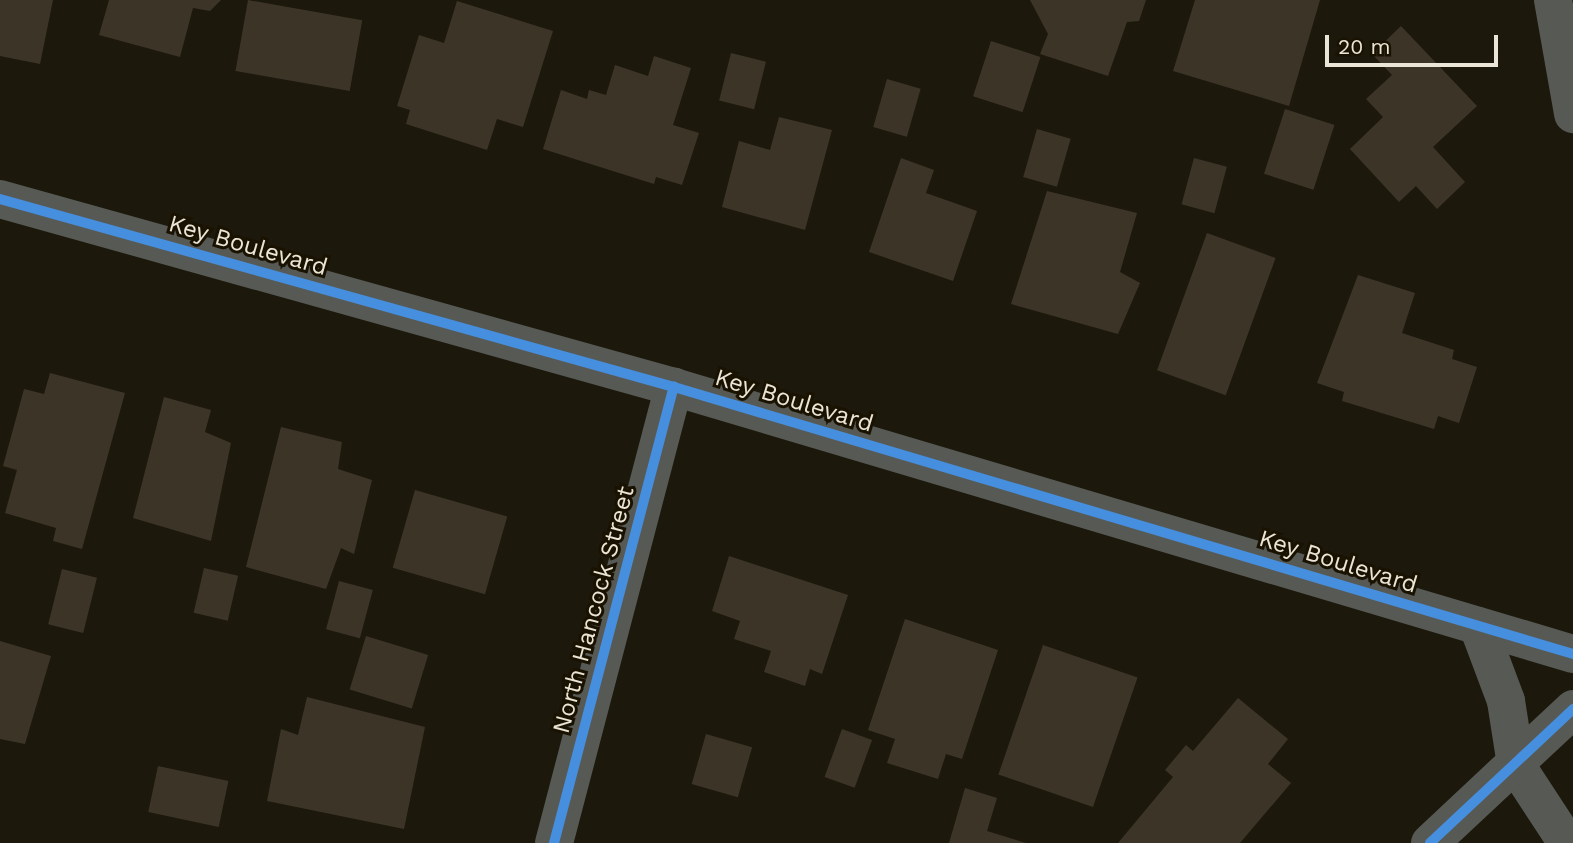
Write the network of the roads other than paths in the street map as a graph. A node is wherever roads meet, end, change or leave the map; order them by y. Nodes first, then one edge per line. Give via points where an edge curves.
1 (1553, 0) edge
2 (1573, 114) edge
3 (0, 198) edge
4 (674, 387) junction
5 (1478, 626) junction
6 (1573, 654) edge
7 (1573, 709) edge
8 (1516, 765) junction
9 (554, 843) edge
10 (1430, 843) edge
11 (1567, 843) edge

1 - 2 street
3 - 4 street, Key Boulevard
4 - 5 street, Key Boulevard
4 - 9 street, North Hancock Street
5 - 6 street, Key Boulevard
5 - 8 street via 1506,701
7 - 8 street
8 - 10 street
8 - 11 street

